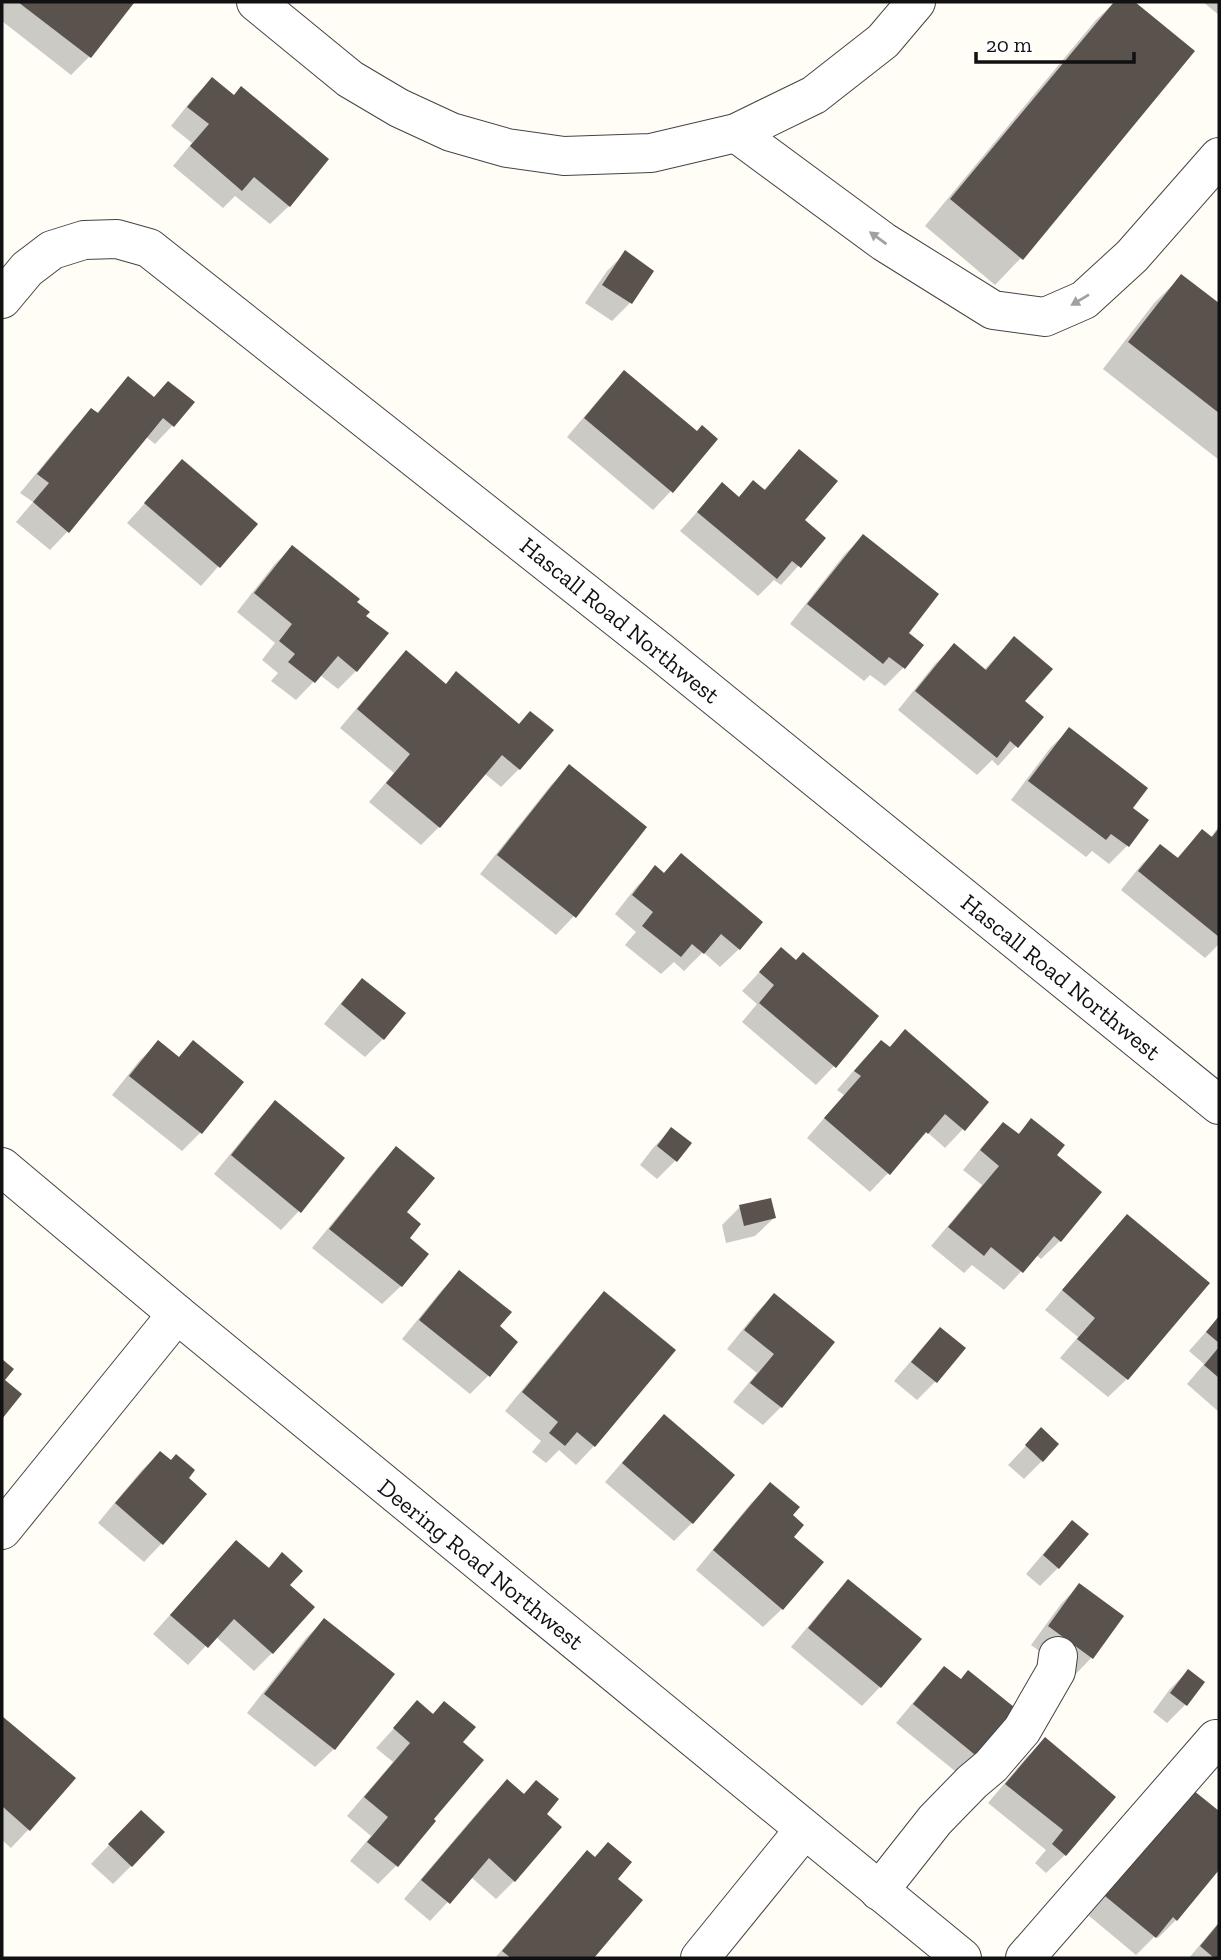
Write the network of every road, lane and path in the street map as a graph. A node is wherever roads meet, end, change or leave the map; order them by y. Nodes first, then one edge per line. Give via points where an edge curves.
1 (916, 2) edge
2 (270, 6) edge
3 (736, 132) junction
4 (1219, 158) edge
5 (2, 299) edge
6 (1219, 1105) edge
7 (2, 1167) edge
8 (177, 1314) junction
9 (2, 1530) edge
10 (1058, 1656) dead end
11 (1216, 1739) dead end
12 (804, 1830) junction
13 (879, 1891) junction
14 (700, 1958) edge
15 (962, 1958) edge
16 (1025, 1958) edge

1 - 3 street via 883,41 814,95
2 - 3 street via 350,79 451,132 507,148 564,156 651,153
4 -> 3 street via 1132,256 1084,300 1045,317 993,310 884,242
5 - 6 street, Hascall Road Northwest via 27,269 52,250 95,239 117,239 149,248 659,651
7 - 8 street, Deering Road Northwest
8 - 9 street
8 - 12 street, Deering Road Northwest
10 - 13 street via 1056,1671 1022,1730 935,1820
11 - 16 street
12 - 13 street, Deering Road Northwest
12 - 14 street
13 - 15 street, Deering Road Northwest

